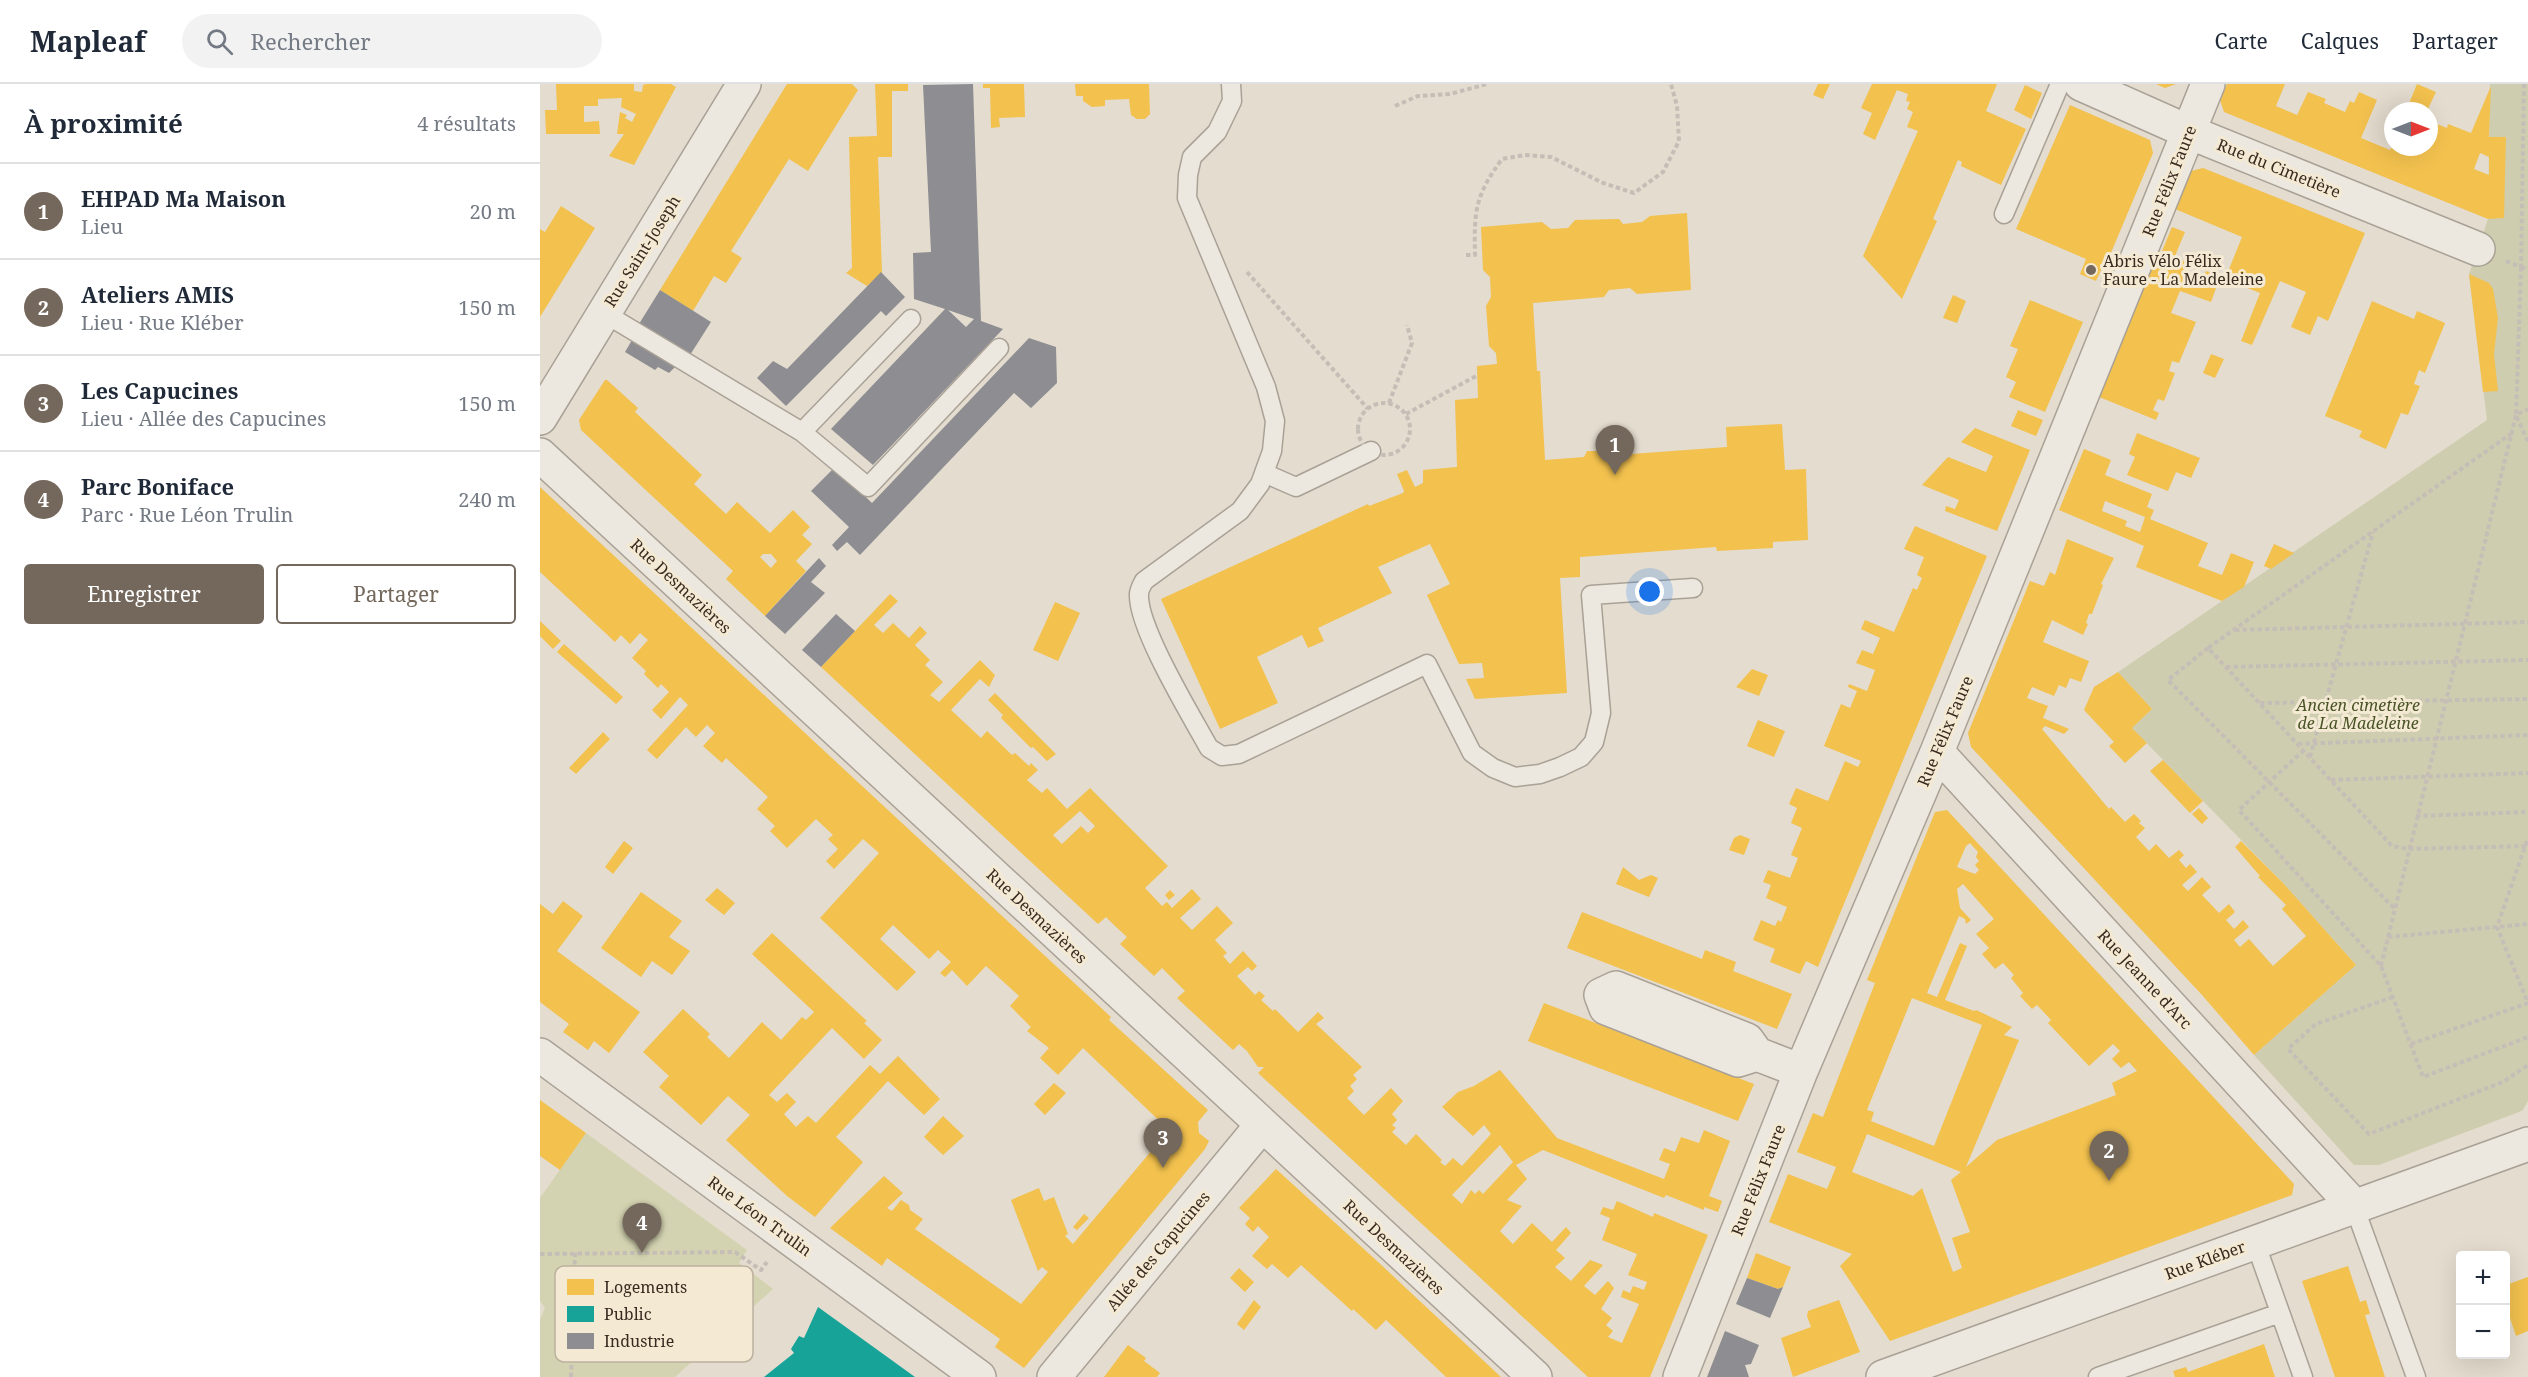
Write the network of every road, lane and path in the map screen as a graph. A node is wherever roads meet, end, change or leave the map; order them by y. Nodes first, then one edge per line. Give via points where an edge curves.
1 (744, 84) edge
2 (1231, 84) edge
3 (1487, 84) edge
4 (1671, 84) edge
5 (2060, 84) edge
6 (2081, 84) edge
7 (2208, 84) edge
8 (2524, 84) edge
9 (1395, 106) dead end
10 (2526, 109) edge
11 (2189, 132) junction
12 (2525, 155) edge
13 (2004, 214) dead end
14 (2478, 249) joint
15 (1466, 255) dead end
16 (2528, 262) edge
17 (1241, 266) dead end
18 (2521, 267) junction
19 (2528, 270) edge
20 (604, 313) junction
21 (911, 319) dead end
22 (1407, 325) dead end
23 (999, 348) dead end
24 (1478, 375) dead end
25 (1389, 404) dead end
26 (1368, 409) dead end
27 (2528, 409) edge
28 (1406, 414) dead end
29 (2516, 415) junction
30 (540, 418) edge
31 (802, 432) junction
32 (2512, 433) junction
33 (2528, 442) edge
34 (1371, 451) dead end
35 (540, 455) edge
36 (1264, 473) junction
37 (2373, 531) junction
38 (1693, 588) dead end
39 (2465, 622) junction
40 (2528, 622) edge
41 (2346, 626) junction
42 (2233, 630) junction
43 (2208, 648) junction
44 (2528, 660) edge
45 (2455, 661) junction
46 (2336, 664) junction
47 (2226, 667) junction
48 (2528, 699) edge
49 (2445, 701) junction
50 (2326, 702) junction
51 (2259, 703) junction
52 (2528, 735) edge
53 (2436, 738) junction
54 (2297, 744) junction
55 (2314, 744) junction
56 (2304, 750) junction
57 (1937, 752) junction
58 (2310, 758) junction
59 (2528, 773) edge
60 (2426, 777) junction
61 (2331, 780) junction
62 (2269, 782) junction
63 (2528, 812) edge
64 (2416, 816) junction
65 (2528, 838) edge
66 (2527, 846) edge
67 (2408, 849) junction
68 (2394, 908) junction
69 (2528, 924) edge
70 (2497, 927) junction
71 (2388, 937) junction
72 (2381, 966) junction
73 (2393, 997) junction
74 (2528, 1037) edge
75 (2411, 1044) junction
76 (1757, 1054) dead end
77 (540, 1056) edge
78 (2528, 1065) edge
79 (1801, 1071) junction
80 (1262, 1125) junction
81 (2528, 1144) edge
82 (2354, 1206) junction
83 (789, 1237) junction
84 (2255, 1242) junction
85 (575, 1253) junction
86 (540, 1254) edge
87 (575, 1266) edge
88 (2280, 1313) junction
89 (571, 1362) edge
90 (571, 1377) edge
91 (979, 1377) edge
92 (1054, 1377) edge
93 (1535, 1377) edge
94 (1680, 1377) edge
95 (1883, 1377) edge
96 (2098, 1377) edge
97 (2303, 1377) edge
98 (2416, 1377) edge

1 - 20 street, Rue Saint-Joseph
2 - 36 lane via 1232,101 1217,132 1192,157 1187,198 1266,387 1275,421 1272,451
3 - 9 path via 1450,94 1418,96
4 - 15 path via 1679,141 1663,172 1634,193 1603,183 1551,157 1525,154 1502,159 1488,179 1474,213 1475,255
5 - 13 lane
6 - 11 street, Rue du Cimetière
7 - 11 street, Rue Félix Faure
8 - 10 path
10 - 12 path
11 - 14 street, Rue du Cimetière
11 - 57 street, Rue Félix Faure
12 - 18 path
14 - 18 path
16 - 18 path
17 - 26 path
18 - 19 path
18 - 29 path
20 - 30 street, Rue Saint-Joseph
20 - 31 lane
21 - 31 lane
22 - 25 path via 1412,343
23 - 31 lane via 868,488
24 - 28 path
27 - 29 path
29 - 32 path
29 - 33 path
32 - 37 path
32 - 39 path
34 - 36 lane via 1296,487
35 - 80 street, Rue Desmazières
36 - 38 lane via 1240,511 1144,581 1139,593 1141,610 1158,653 1209,748 1222,756 1239,754 1427,664 1472,753 1515,777 1560,767 1581,757 1594,742 1601,713 1591,595
37 - 41 path
37 - 42 path
39 - 40 path
39 - 41 path
39 - 45 path
41 - 42 path
41 - 46 path
42 - 43 path
43 - 47 path
43 - 62 path via 2168,680
44 - 45 path
45 - 46 path
45 - 49 path
46 - 47 path
46 - 50 path
47 - 51 path
48 - 49 path
49 - 50 path
49 - 53 path
50 - 51 path
50 - 55 path
51 - 54 path
52 - 53 path
53 - 55 path
53 - 60 path
54 - 55 path
54 - 56 path
55 - 58 path
56 - 58 path
56 - 62 path
57 - 79 street, Rue Félix Faure
57 - 82 street, Rue Jeanne d'Arc
58 - 61 path
59 - 60 path
60 - 61 path
60 - 64 path
61 - 67 path via 2392,846
62 - 68 path
62 - 72 path via 2239,810
63 - 64 path
64 - 67 path
65 - 66 path
66 - 67 path
66 - 70 path
67 - 68 path
68 - 71 path
69 - 70 path
70 - 71 path
70 - 75 path via 2528,1003
71 - 72 path
72 - 73 path
73 - 75 path
73 - 78 path via 2316,1024 2288,1049 2369,1134 2503,1082
74 - 75 path via 2423,1077
76 - 79 street
77 - 83 street, Rue Léon Trulin
79 - 94 street, Rue Félix Faure
80 - 92 street, Allée des Capucines
80 - 93 street, Rue Desmazières
81 - 82 street, Rue Kléber
82 - 84 street, Rue Kléber
82 - 98 lane
83 - 85 path via 761,1270 735,1252
83 - 91 street, Rue Léon Trulin
84 - 88 lane
84 - 95 street, Rue Kléber
85 - 86 path
85 - 87 path
88 - 96 lane
88 - 97 lane
89 - 90 path

